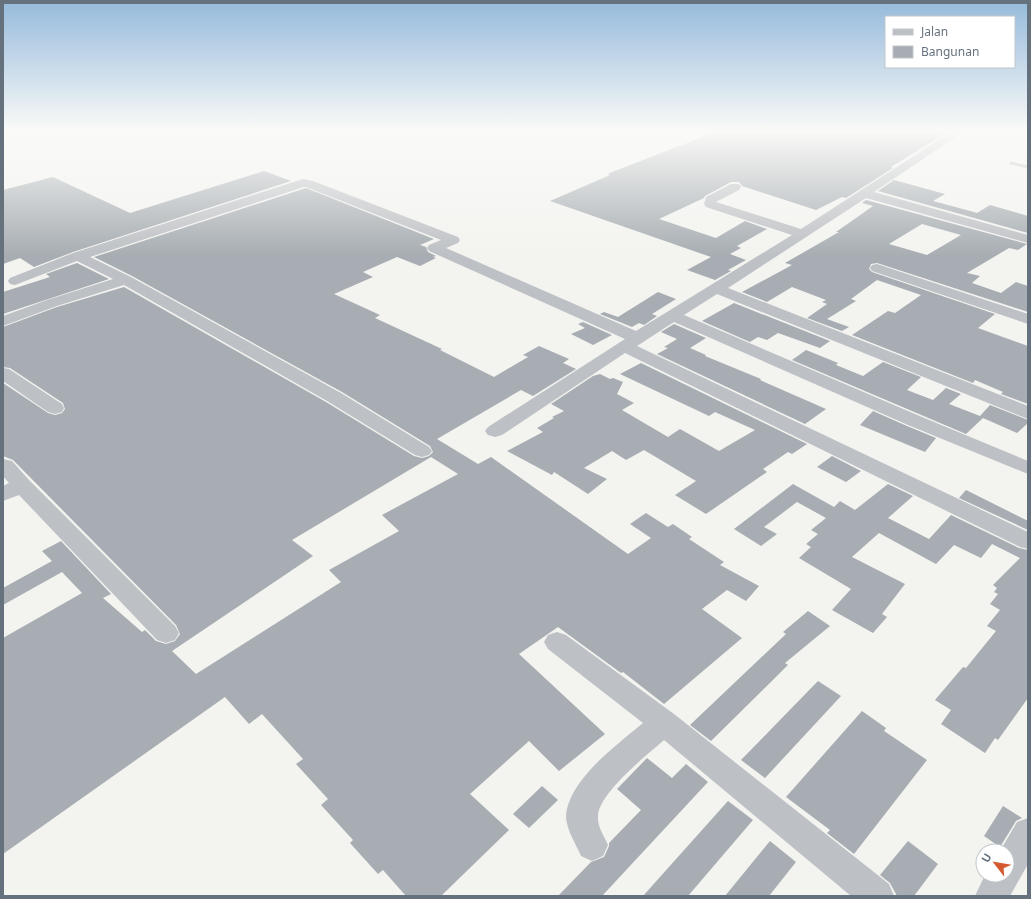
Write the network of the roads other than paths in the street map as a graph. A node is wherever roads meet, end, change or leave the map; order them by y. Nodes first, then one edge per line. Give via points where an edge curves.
1 (899, 172) edge
2 (735, 187) dead end
3 (866, 194) junction
4 (803, 234) junction
5 (1028, 239) edge
6 (78, 256) junction
7 (877, 268) dead end
8 (126, 280) junction
9 (15, 281) dead end
10 (715, 288) junction
11 (673, 316) junction
12 (1028, 319) edge
13 (3, 321) edge
14 (630, 342) junction
15 (3, 374) edge
16 (55, 408) dead end
17 (1028, 414) edge
18 (495, 431) dead end
19 (422, 451) dead end
20 (5, 465) dead end
21 (1028, 468) edge
22 (12, 490) edge
23 (1028, 541) edge
24 (166, 633) dead end
25 (557, 642) dead end
26 (664, 723) junction
27 (1028, 833) edge
28 (592, 845) dead end
29 (1015, 856) edge
30 (999, 883) edge
31 (877, 896) edge
32 (992, 896) edge

1 - 3 street
2 - 4 street via 710,200 710,204
3 - 4 street
3 - 5 street
4 - 10 street
6 - 8 street
6 - 9 street
6 - 14 street via 303,183 453,240 434,248
7 - 12 street
8 - 13 street
8 - 19 street
10 - 11 street
10 - 17 street
11 - 14 street
11 - 21 street
14 - 18 street
14 - 23 street
15 - 16 street
20 - 22 street
22 - 24 street
25 - 26 street
26 - 28 street via 600,779 587,799 582,815
26 - 31 street
27 - 29 street
30 - 32 street

